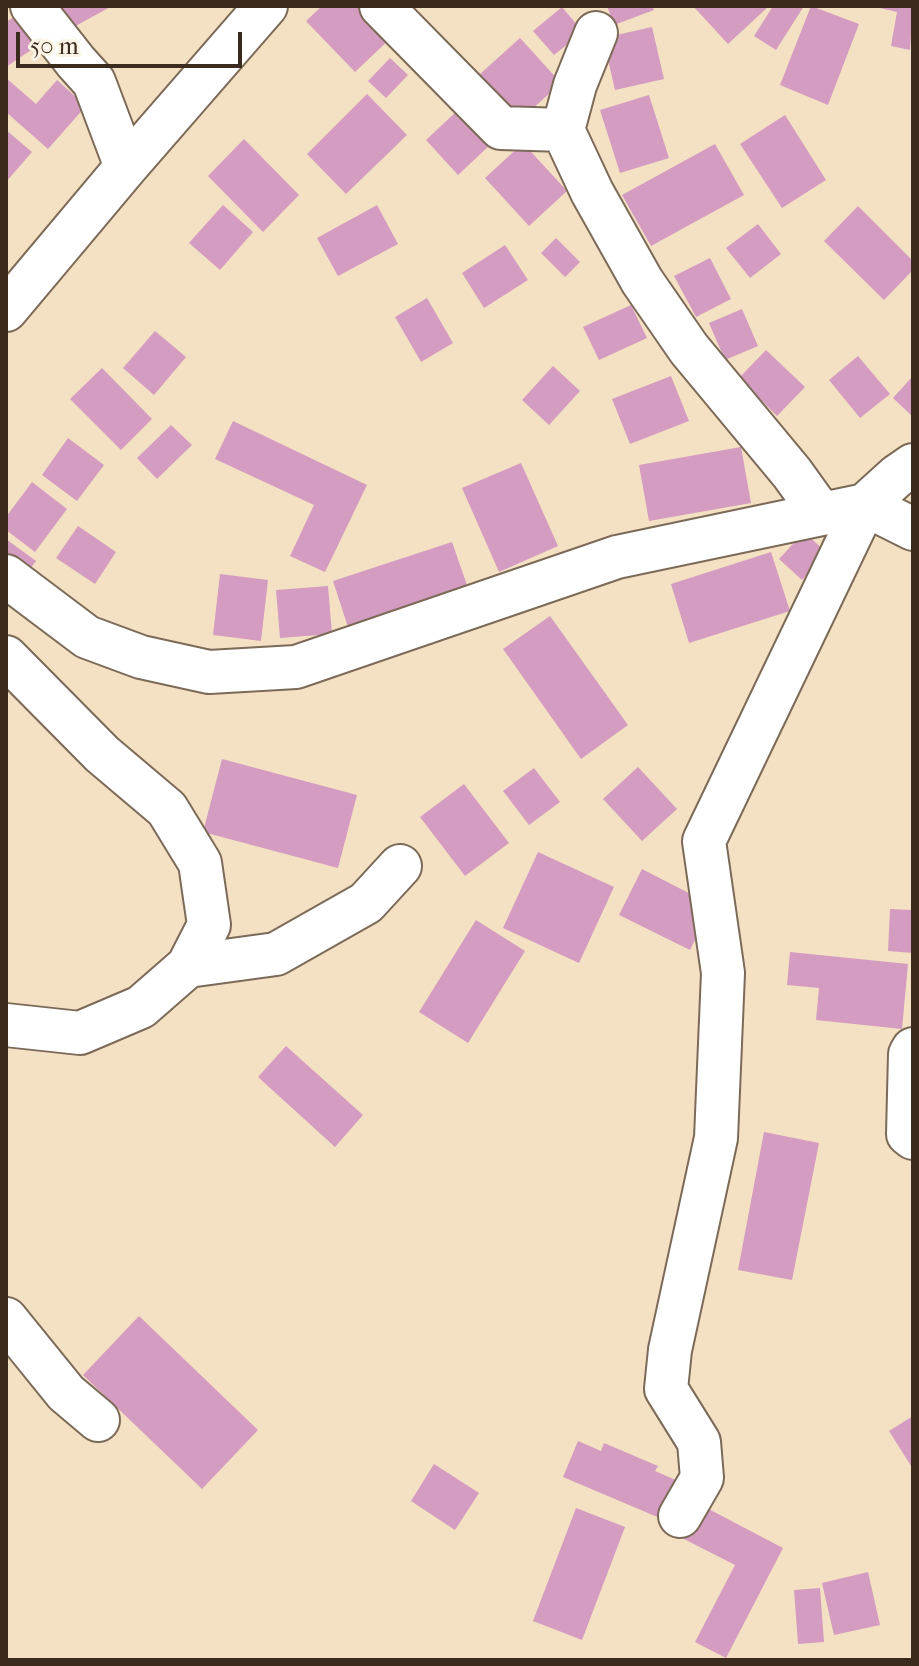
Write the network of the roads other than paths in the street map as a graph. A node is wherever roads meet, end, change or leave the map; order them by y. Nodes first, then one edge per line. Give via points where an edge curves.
1 (32, 6) edge
2 (266, 6) edge
3 (381, 6) edge
4 (596, 33) dead end
5 (563, 130) junction
6 (126, 167) junction
7 (12, 287) edge
8 (913, 465) edge
9 (865, 505) junction
10 (820, 512) junction
11 (913, 529) edge
12 (6, 576) edge
13 (6, 657) edge
14 (400, 866) dead end
15 (188, 966) junction
16 (6, 1025) edge
17 (913, 1049) edge
18 (913, 1138) edge
19 (6, 1319) edge
20 (98, 1420) dead end
21 (680, 1516) dead end

1 - 6 street via 94,82
2 - 6 street
3 - 5 street via 501,128
4 - 5 street
5 - 10 street via 642,281 689,349
6 - 7 street
8 - 9 street
9 - 10 street
9 - 11 street
9 - 21 street via 704,841 723,973 716,1138 666,1389 699,1442 702,1478
10 - 12 street via 617,557 296,667 209,672 141,657 87,637
13 - 15 street via 102,754 167,809 200,863 209,925
14 - 15 street via 366,903 276,954
15 - 16 street via 141,1007 80,1033
17 - 18 street via 908,1134
19 - 20 street via 66,1393

